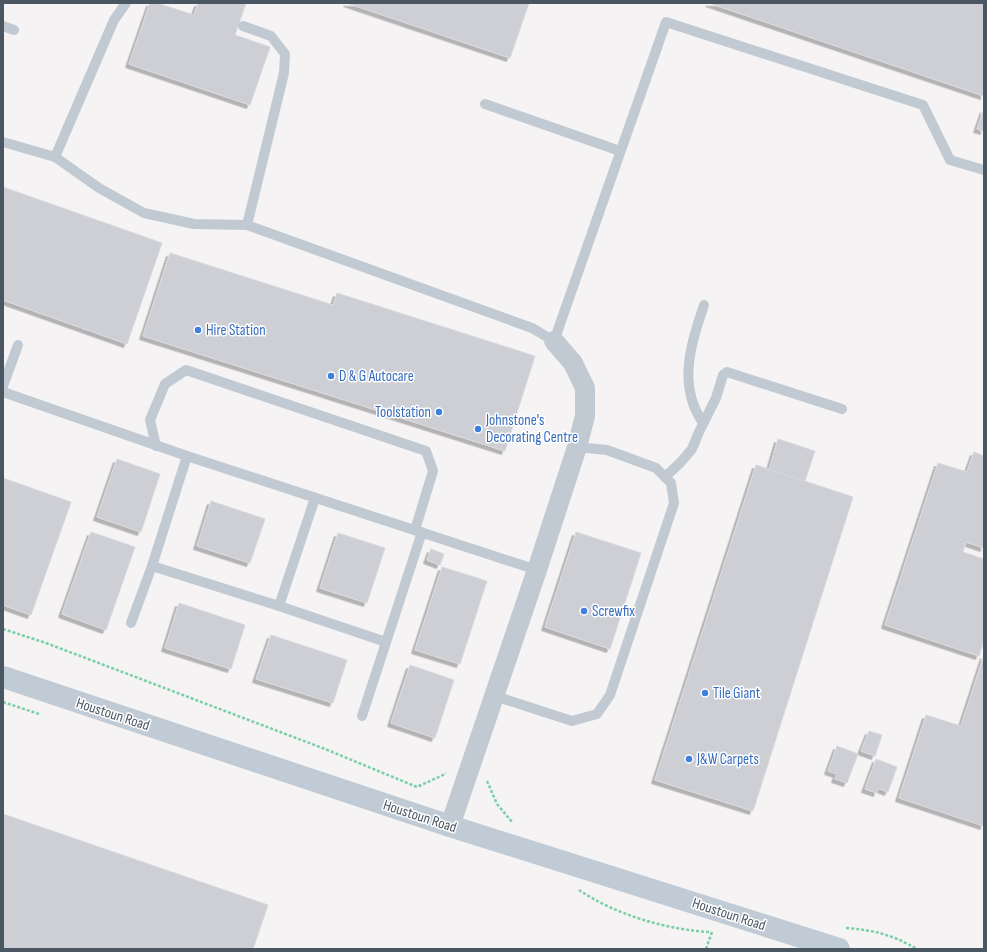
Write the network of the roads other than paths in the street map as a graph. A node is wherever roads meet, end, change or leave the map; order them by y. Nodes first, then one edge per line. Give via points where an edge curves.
1 (126, 3) edge
2 (3, 26) edge
3 (243, 26) dead end
4 (14, 30) dead end
5 (485, 104) dead end
6 (3, 142) edge
7 (620, 151) junction
8 (55, 157) junction
9 (984, 170) edge
10 (247, 225) junction
11 (704, 304) dead end
12 (554, 341) junction
13 (18, 345) dead end
14 (3, 386) edge
15 (3, 392) edge
16 (842, 409) dead end
17 (703, 423) junction
18 (156, 446) junction
19 (577, 447) junction
20 (187, 456) junction
21 (665, 477) junction
22 (315, 498) junction
23 (419, 531) junction
24 (152, 566) junction
25 (537, 570) junction
26 (279, 606) junction
27 (131, 623) dead end
28 (386, 642) junction
29 (3, 677) edge
30 (494, 696) junction
31 (362, 716) dead end
32 (450, 826) junction
33 (839, 949) edge

1 - 8 lane via 114,20
2 - 4 lane
3 - 10 lane via 271,36 285,54 284,73
5 - 7 lane
6 - 8 lane
7 - 9 lane via 666,22 923,105 950,160
7 - 12 lane
8 - 10 lane via 99,188 144,213 194,224
10 - 12 lane via 532,328
11 - 17 lane via 688,359 689,385 695,411
12 - 19 street via 573,363 585,388 585,416
13 - 14 lane
15 - 18 lane
16 - 17 lane via 727,372 723,375 716,398
17 - 21 lane via 692,449
18 - 20 lane
18 - 23 lane via 150,420 165,384 186,370 426,451 433,471
19 - 21 lane via 607,450 656,468
19 - 25 street
20 - 22 lane
20 - 24 lane
21 - 30 lane via 672,483 674,503 610,695 597,714 572,721
22 - 23 lane
22 - 26 lane
23 - 25 lane
23 - 28 lane
24 - 26 lane
24 - 27 lane
25 - 30 street
26 - 28 lane
28 - 31 lane
29 - 32 street, Houstoun Road
30 - 32 street
32 - 33 street, Houstoun Road

